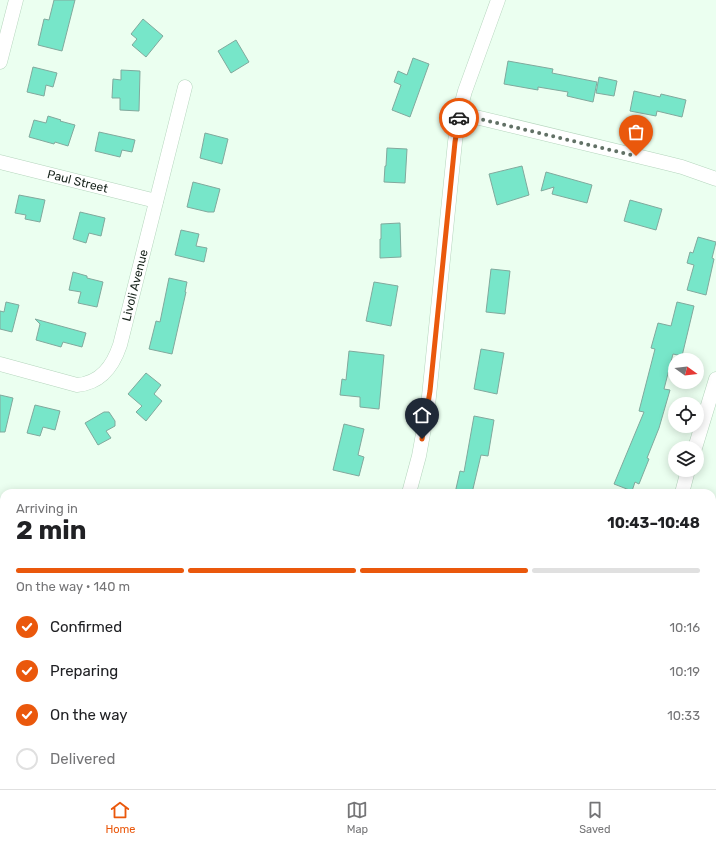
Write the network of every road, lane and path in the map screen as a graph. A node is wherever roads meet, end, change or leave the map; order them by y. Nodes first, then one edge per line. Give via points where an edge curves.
1 (16, 0) edge
2 (498, 0) edge
3 (0, 62) edge
4 (185, 87) dead end
5 (459, 114) junction
6 (0, 162) edge
7 (716, 179) edge
8 (156, 202) junction
9 (0, 364) edge
10 (716, 379) edge
11 (697, 441) edge
12 (686, 477) edge
13 (410, 489) edge
14 (683, 489) edge

1 - 3 street
2 - 5 street
4 - 8 street, Livoli Avenue
5 - 7 street via 666,163
5 - 13 street via 428,406
6 - 8 street, Paul Street
8 - 9 street, Livoli Avenue via 120,345 108,369 93,381 77,385
10 - 11 street
12 - 14 street

